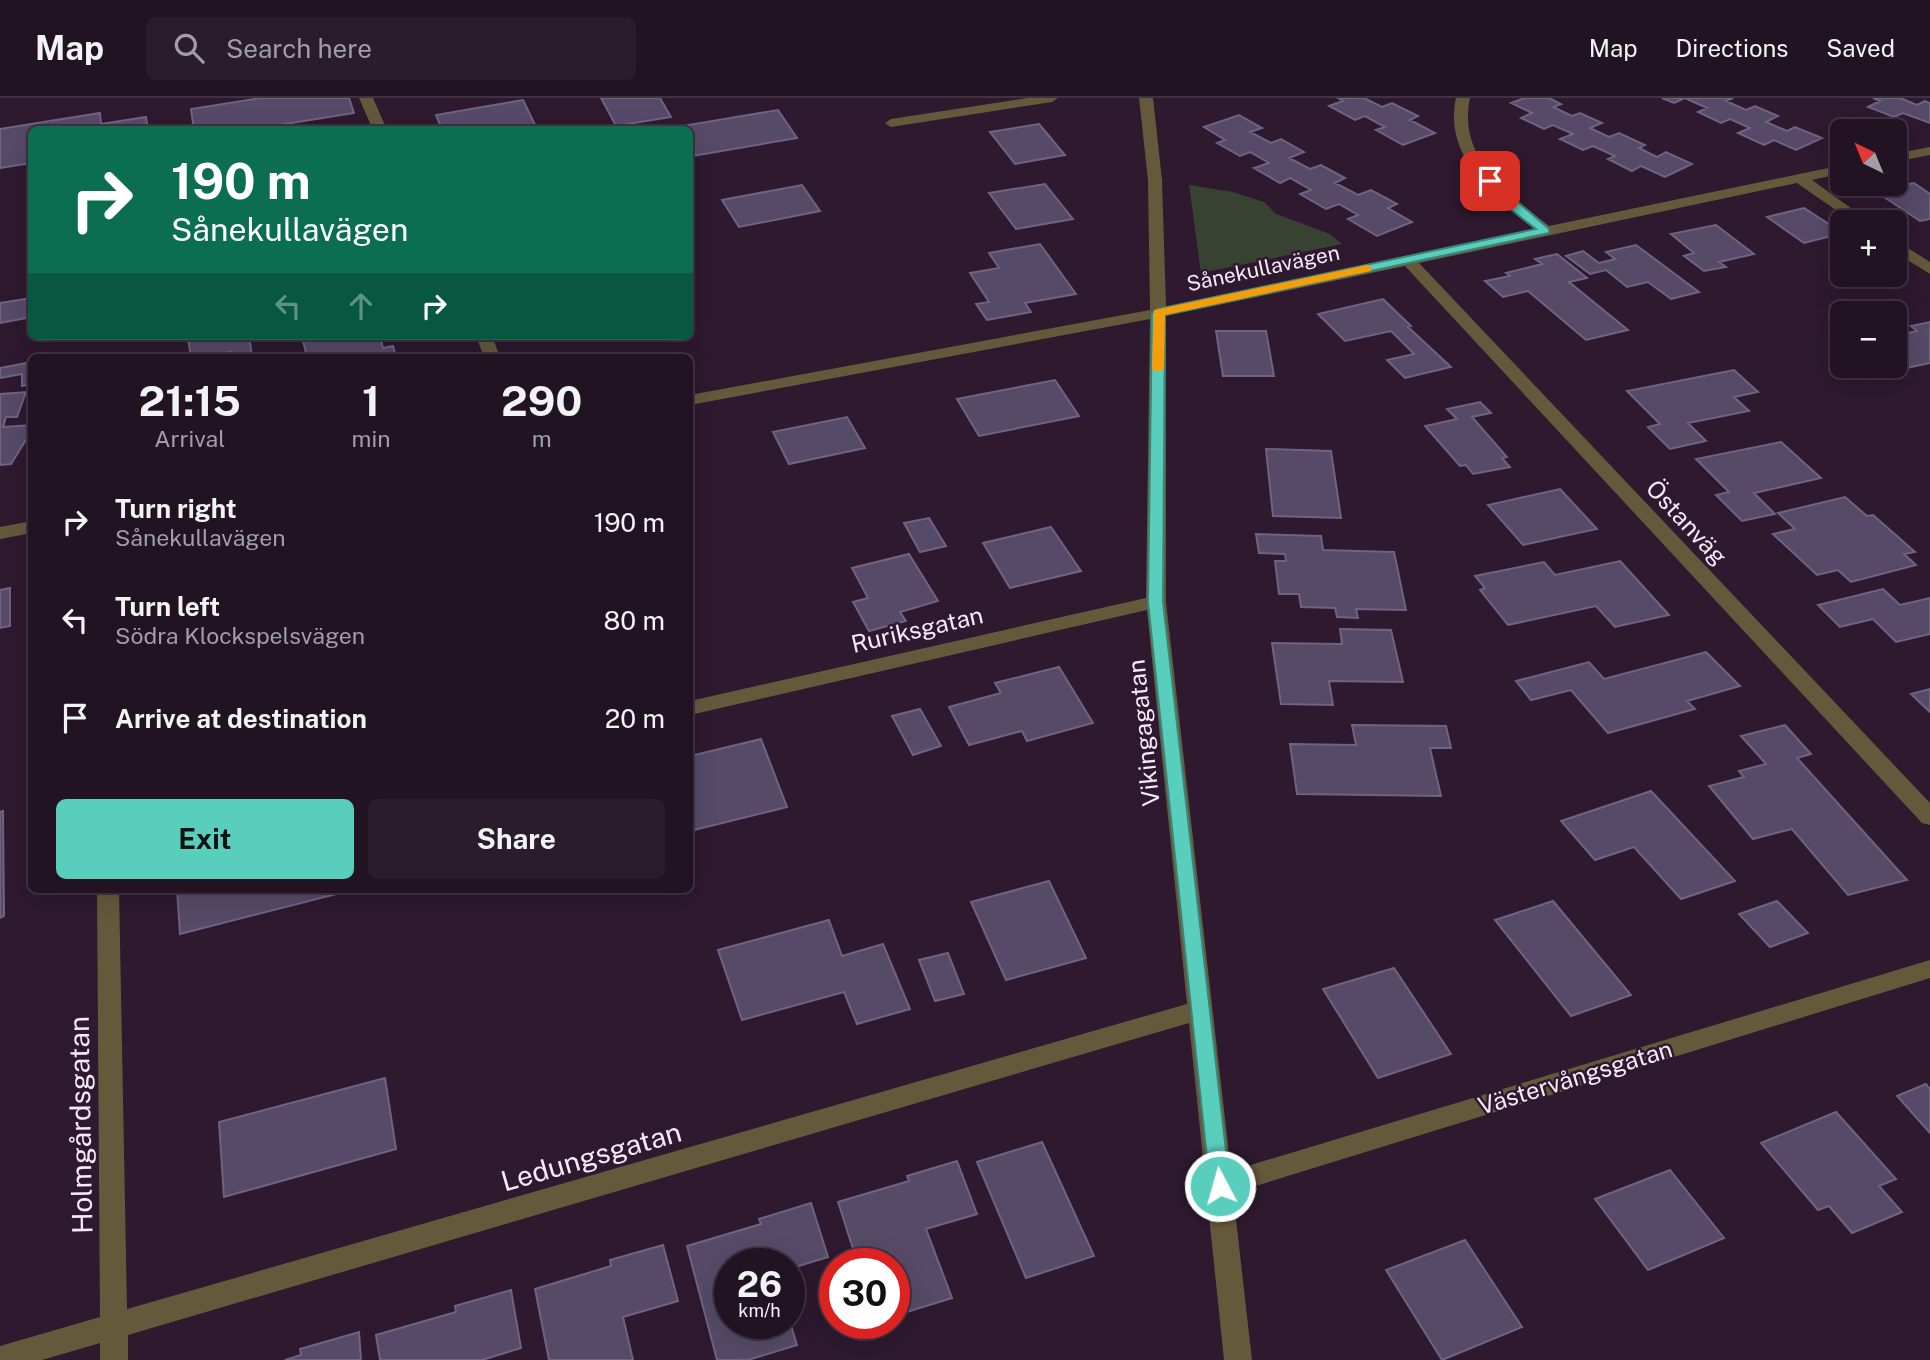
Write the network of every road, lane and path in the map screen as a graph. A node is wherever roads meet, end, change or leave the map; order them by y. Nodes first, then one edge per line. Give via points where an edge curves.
1 (366, 98) edge
2 (1052, 98) edge
3 (1146, 98) edge
4 (1463, 98) edge
5 (891, 123) dead end
6 (378, 126) edge
7 (1930, 151) edge
8 (1908, 155) edge
9 (1830, 172) edge
10 (1800, 178) junction
11 (1846, 210) edge
12 (1545, 231) junction
13 (1907, 253) edge
14 (1408, 260) junction
15 (1930, 269) edge
16 (1158, 313) junction
17 (693, 399) edge
18 (28, 528) edge
19 (0, 533) edge
20 (1156, 602) junction
21 (693, 707) edge
22 (1930, 817) edge
23 (108, 893) edge
24 (1930, 969) edge
25 (1199, 1010) junction
26 (1220, 1186) junction
27 (114, 1328) junction
28 (0, 1359) edge
29 (114, 1360) edge
30 (1238, 1360) edge

1 - 6 street
2 - 5 lane
3 - 16 street, Vikingagatan via 1155,180
4 - 12 street via 1458,126 1474,163 1505,200
7 - 8 street
9 - 10 street, Sånekullavägen
10 - 11 street
10 - 12 street, Sånekullavägen
12 - 14 street, Sånekullavägen
13 - 15 street
14 - 16 street, Sånekullavägen
14 - 22 street, Östanväg
16 - 17 street, Sånekullavägen
16 - 20 street, Vikingagatan
18 - 19 street
20 - 21 street, Ruriksgatan
20 - 25 street, Vikingagatan
23 - 27 street, Holmgårdsgatan
24 - 26 street, Västervångsgatan
25 - 26 street, Vikingagatan
25 - 27 street, Ledungsgatan
26 - 30 street, Vikingagatan
27 - 28 street, Ledungsgatan
27 - 29 street, Holmgårdsgatan

